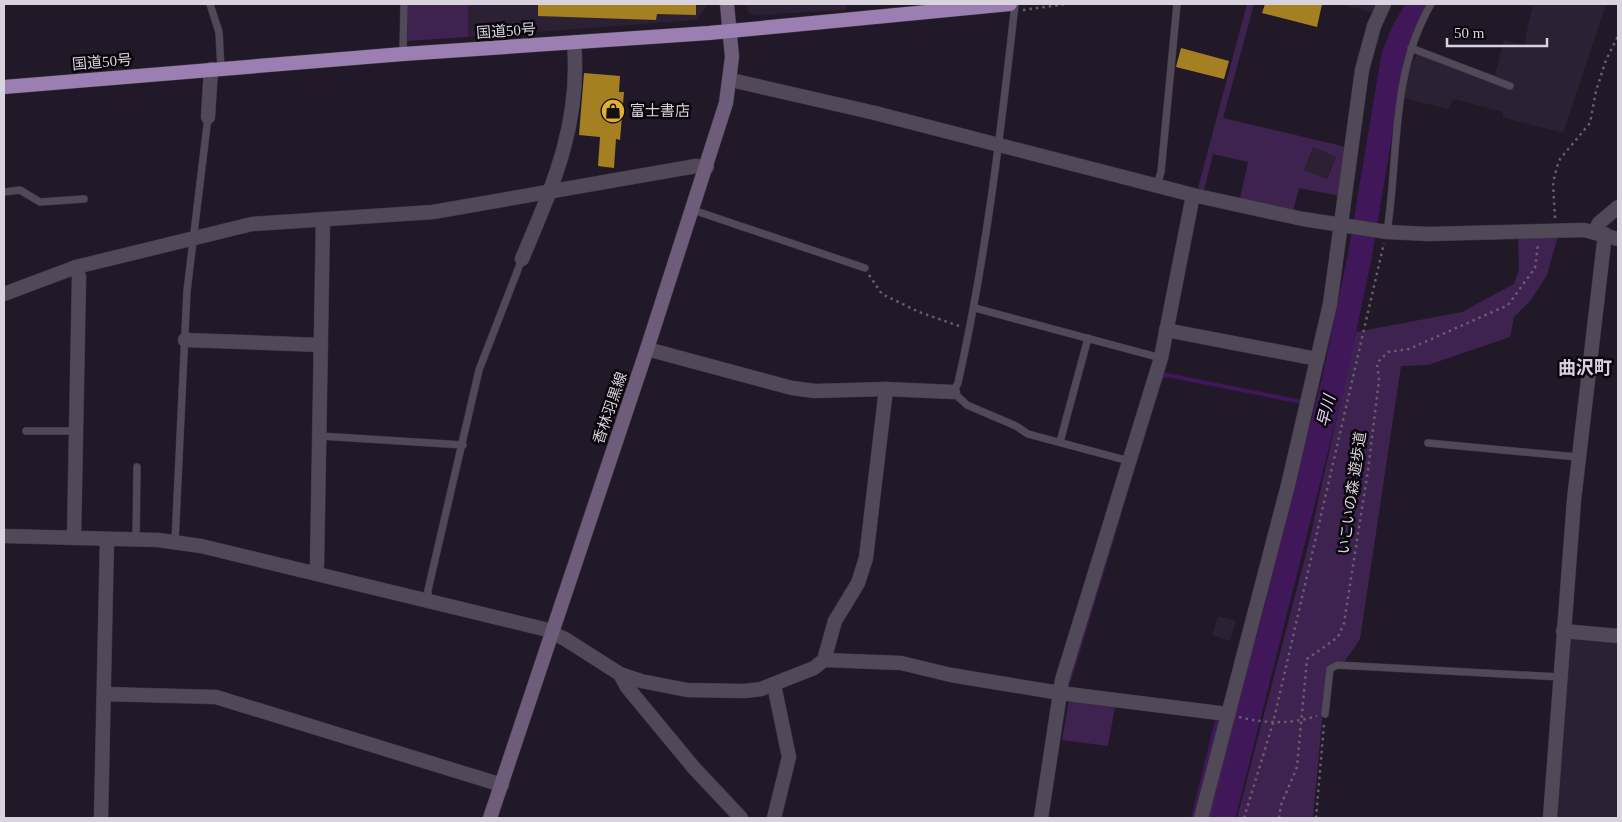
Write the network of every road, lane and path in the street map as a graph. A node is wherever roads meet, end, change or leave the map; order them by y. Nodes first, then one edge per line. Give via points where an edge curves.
1 (210, 4) edge
2 (404, 4) edge
3 (727, 4) edge
4 (1014, 4) edge
5 (1066, 4) edge
6 (1178, 4) edge
7 (1384, 4) edge
8 (1431, 4) edge
9 (1015, 7) edge
10 (730, 31) junction
11 (1618, 36) edge
12 (574, 42) junction
13 (1411, 48) junction
14 (403, 54) junction
15 (216, 69) junction
16 (731, 80) junction
17 (1510, 86) dead end
18 (4, 87) edge
19 (208, 118) joint
20 (997, 145) junction
21 (707, 167) junction
22 (1157, 185) junction
23 (4, 192) edge
24 (550, 192) junction
25 (1193, 195) junction
26 (84, 199) dead end
27 (1618, 207) edge
28 (693, 210) junction
29 (323, 219) junction
30 (1554, 222) dead end
31 (1344, 226) junction
32 (1383, 232) junction
33 (1606, 235) edge
34 (195, 239) junction
35 (1538, 246) dead end
36 (522, 259) joint
37 (76, 267) junction
38 (865, 268) joint
39 (4, 294) edge
40 (975, 308) junction
41 (970, 329) junction
42 (1166, 330) junction
43 (1088, 338) junction
44 (185, 340) junction
45 (321, 345) junction
46 (647, 349) junction
47 (1161, 358) junction
48 (1317, 359) junction
49 (886, 389) junction
50 (954, 392) junction
51 (26, 431) dead end
52 (76, 431) junction
53 (320, 436) junction
54 (1060, 442) junction
55 (1428, 443) dead end
56 (463, 446) junction
57 (1578, 458) junction
58 (1129, 461) junction
59 (137, 467) dead end
60 (4, 536) edge
61 (74, 538) junction
62 (107, 539) junction
63 (136, 540) junction
64 (175, 542) junction
65 (314, 573) junction
66 (428, 601) junction
67 (1564, 631) junction
68 (552, 633) junction
69 (1618, 636) edge
70 (824, 660) junction
71 (620, 674) junction
72 (1560, 676) junction
73 (774, 685) junction
74 (1060, 693) junction
75 (104, 694) junction
76 (1325, 714) junction
77 (1229, 715) junction
78 (1301, 721) junction
79 (1273, 723) junction
80 (502, 785) junction
81 (101, 818) edge
82 (490, 818) edge
83 (741, 818) edge
84 (774, 818) edge
85 (1041, 818) edge
86 (1201, 818) edge
87 (1244, 818) edge
88 (1279, 818) edge
89 (1316, 818) edge
90 (1550, 818) edge

1 - 15 lane via 219,32
2 - 14 lane
3 - 10 main road, 香林羽黒線
4 - 20 lane
5 - 9 path
6 - 22 lane
7 - 31 street via 1371,35 1362,70
8 - 13 lane
9 - 10 highway, 国道50号
10 - 12 highway, 国道50号
10 - 16 main road, 香林羽黒線
11 - 30 path via 1596,91 1590,124 1557,167 1553,183
12 - 14 highway, 国道50号
12 - 24 street via 576,60 571,123
13 - 17 lane
13 - 32 lane via 1402,79
14 - 15 highway, 国道50号
15 - 18 highway, 国道50号
15 - 19 street
16 - 20 street
16 - 21 main road, 香林羽黒線
19 - 34 lane
20 - 22 street
20 - 40 lane
21 - 24 street via 696,166
21 - 28 main road, 香林羽黒線
22 - 25 street
23 - 26 lane via 20,190 40,202
24 - 29 street via 433,212
24 - 36 street
25 - 31 street
25 - 42 street
27 - 33 street via 1599,223
28 - 38 lane
28 - 46 main road, 香林羽黒線
29 - 34 street via 266,222
29 - 45 street
31 - 32 street
31 - 48 street
32 - 33 street
32 - 79 path
33 - 57 street
34 - 37 street
34 - 44 lane via 187,291
35 - 78 path, いこいの森 遊歩道 via 1535,268 1508,305 1417,346 1388,352 1377,362 1379,380 1368,470 1344,623 1338,637 1307,659
36 - 56 lane via 479,370
37 - 39 street
37 - 52 street via 79,277
38 - 41 path via 882,294 919,312
40 - 41 lane
40 - 43 lane
41 - 50 lane
42 - 47 street
42 - 48 street
43 - 47 lane
43 - 54 lane
44 - 45 street
44 - 64 lane
45 - 53 street
46 - 49 street via 792,388 815,391
46 - 68 main road, 香林羽黒線
47 - 58 street
48 - 77 street
49 - 50 street
49 - 70 street via 864,566 858,583 835,621
50 - 54 lane via 967,405 1028,434
51 - 52 lane
52 - 61 street
53 - 56 lane
53 - 65 street via 317,565
54 - 58 lane
55 - 57 lane
56 - 66 lane
57 - 67 street
58 - 74 street
59 - 63 lane
60 - 61 street
61 - 62 street
62 - 63 street
62 - 75 street
63 - 64 street
64 - 65 street
65 - 66 street
66 - 68 street
67 - 69 street
67 - 72 street
68 - 71 street
68 - 80 main road, 香林羽黒線
70 - 73 street via 814,668
70 - 74 street via 901,663 951,675
71 - 73 street via 687,690 744,691
71 - 83 street via 694,768
72 - 76 lane via 1337,664 1330,669
72 - 90 street
73 - 84 street via 789,757
74 - 77 street
74 - 85 street
75 - 80 street via 216,696
75 - 81 street
76 - 78 path
76 - 89 path
77 - 79 path
77 - 86 street
78 - 79 path
78 - 88 path, いこいの森 遊歩道 via 1297,767
79 - 87 path
80 - 82 main road, 香林羽黒線

